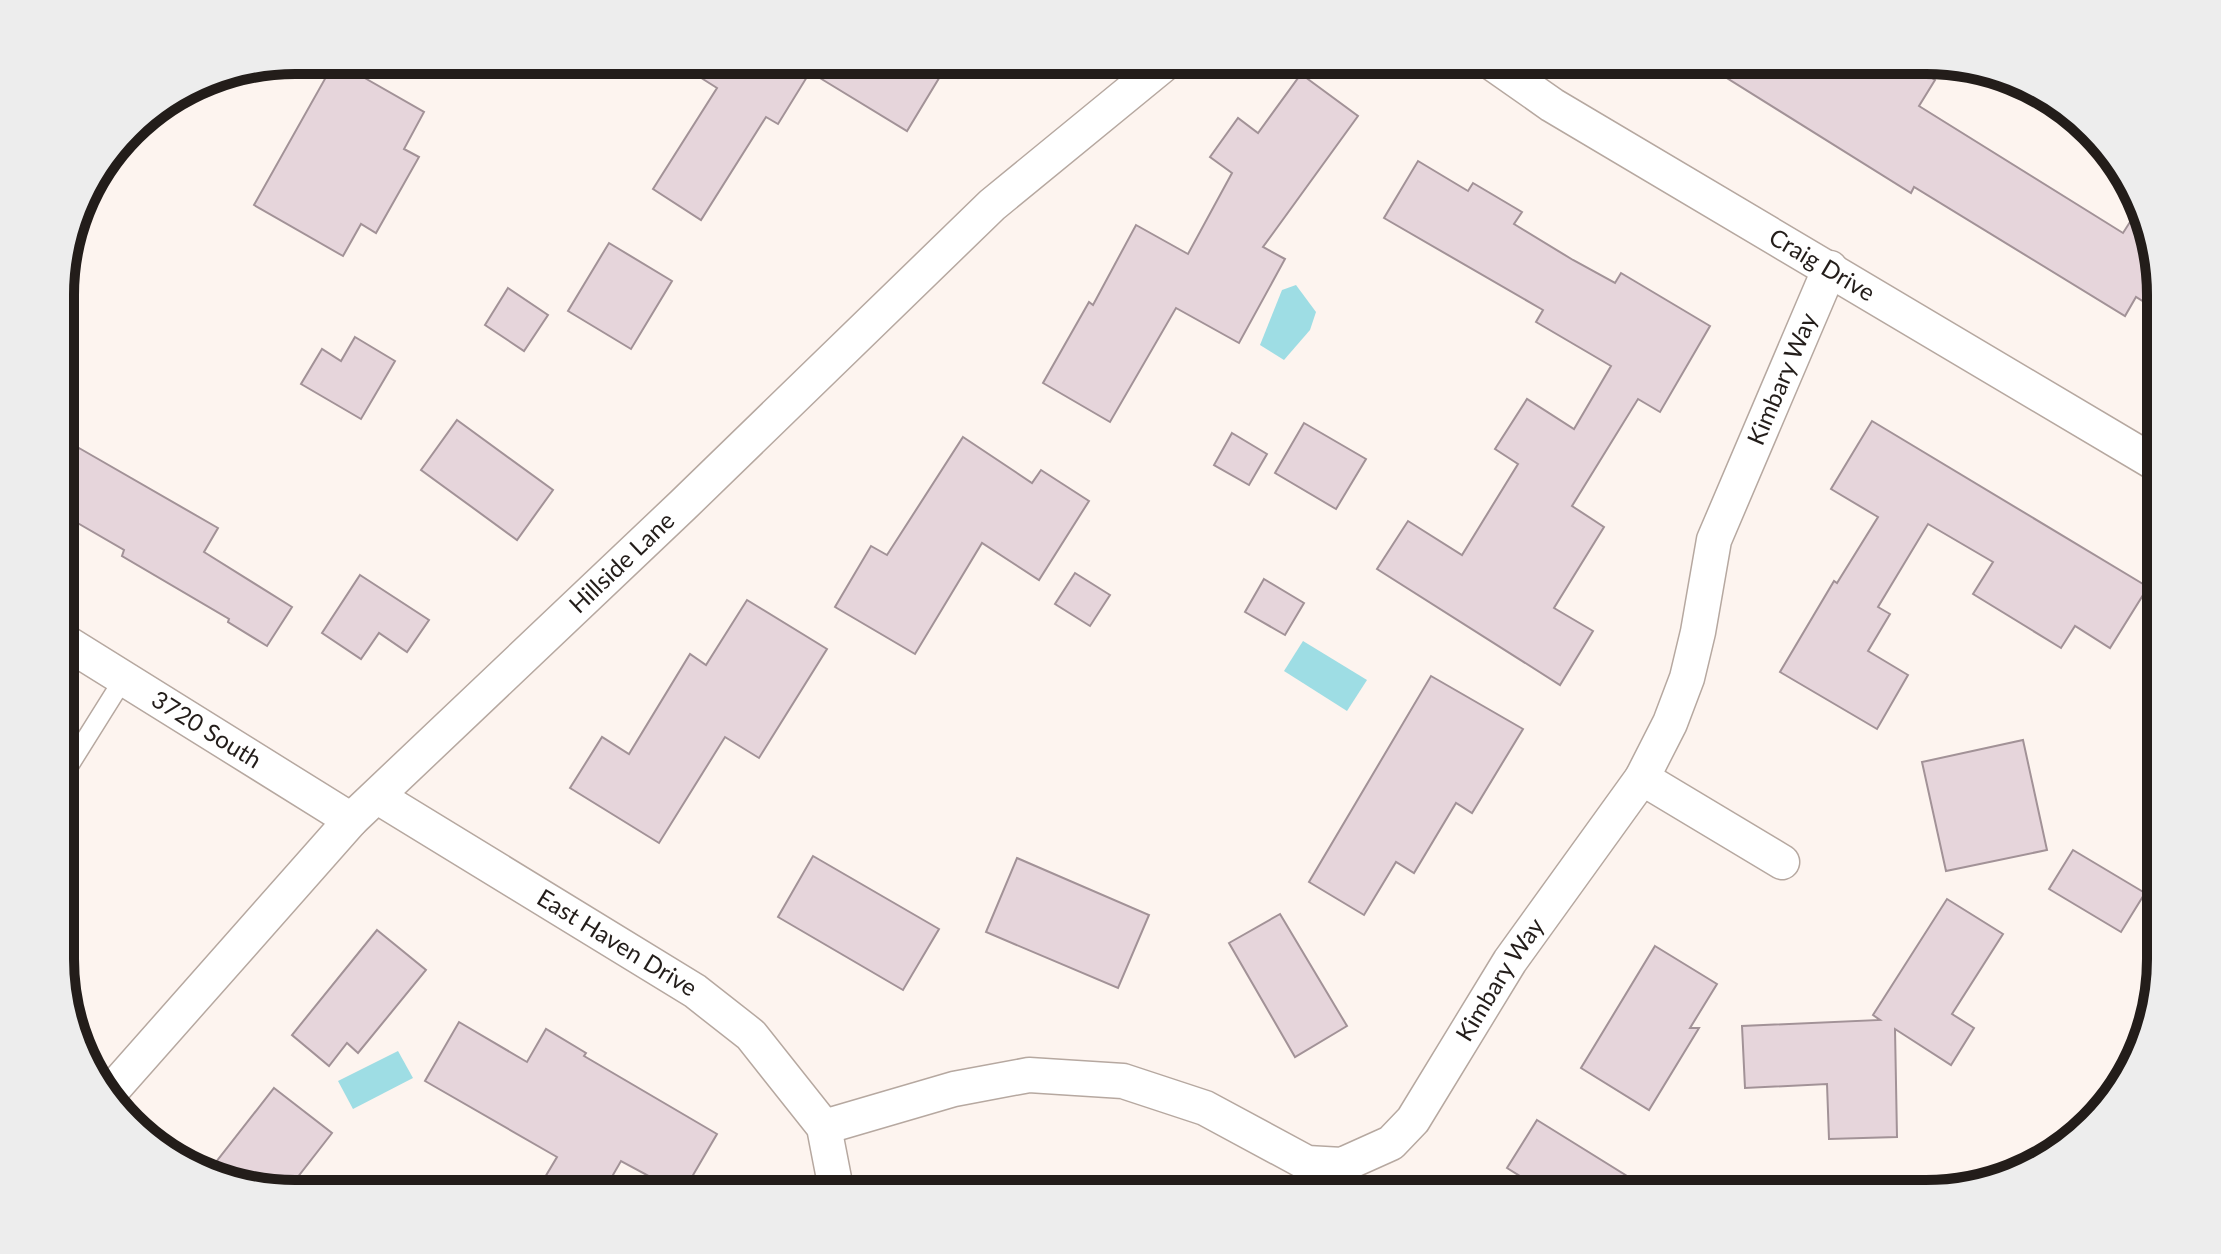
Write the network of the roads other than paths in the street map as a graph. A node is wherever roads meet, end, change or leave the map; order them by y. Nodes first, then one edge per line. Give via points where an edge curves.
1 (1152, 74) edge
2 (1508, 74) edge
3 (1830, 268) junction
4 (2147, 458) edge
5 (74, 647) edge
6 (124, 678) junction
7 (74, 758) edge
8 (1642, 778) junction
9 (378, 797) junction
10 (351, 820) junction
11 (1782, 862) dead end
12 (115, 1087) edge
13 (824, 1127) junction
14 (834, 1180) edge

1 - 9 street, Hillside Lane via 992,205
2 - 3 street, Craig Drive
3 - 4 street, Craig Drive
3 - 8 street, Kimbary Way via 1714,540 1687,678
5 - 6 street, 3720 South
6 - 7 lane
6 - 10 street, 3720 South
8 - 11 street
8 - 13 street, Kimbary Way via 1510,961 1413,1120 1391,1143 1364,1157 1342,1165 1307,1163 1205,1108 1123,1081 1029,1075 954,1089
9 - 10 street, Hillside Lane
9 - 13 street, East Haven Drive via 695,991 751,1035
10 - 12 street, Hillside Lane
13 - 14 street

